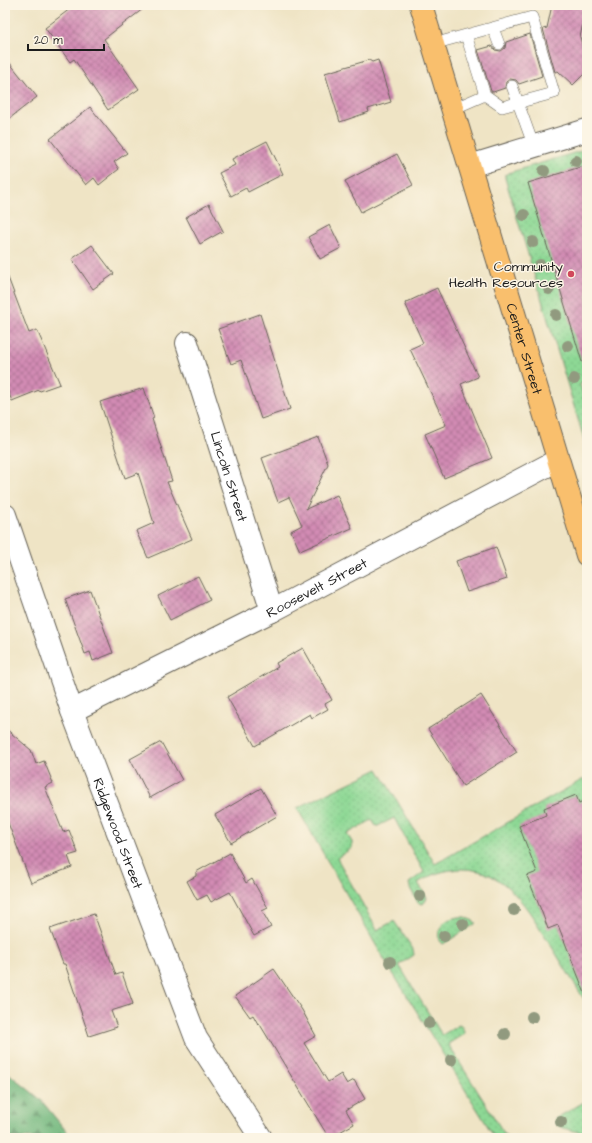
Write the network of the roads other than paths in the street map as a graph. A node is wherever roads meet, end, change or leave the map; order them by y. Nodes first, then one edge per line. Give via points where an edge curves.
1 (421, 5) edge
2 (493, 28) junction
3 (466, 35) junction
4 (433, 44) junction
5 (498, 44) dead end
6 (512, 86) dead end
7 (486, 96) junction
8 (519, 102) junction
9 (453, 109) junction
10 (587, 130) edge
11 (534, 147) junction
12 (470, 166) junction
13 (187, 343) dead end
14 (558, 460) junction
15 (5, 515) edge
16 (587, 555) edge
17 (272, 611) junction
18 (72, 712) junction
19 (261, 1138) edge

1 - 4 main road, Center Street
2 - 3 lane
2 - 5 lane
2 - 8 lane via 532,17 554,93
3 - 4 lane
3 - 7 lane
4 - 9 main road, Center Street
6 - 8 lane
7 - 8 lane via 502,107
7 - 9 lane
8 - 11 lane
9 - 12 main road, Center Street
10 - 11 street
11 - 12 street
12 - 14 main road, Center Street
13 - 17 street, Lincoln Street
14 - 16 main road, Center Street
14 - 17 street, Roosevelt Street
15 - 18 street, Ridgewood Street
17 - 18 street, Roosevelt Street
18 - 19 street, Ridgewood Street via 196,1038

